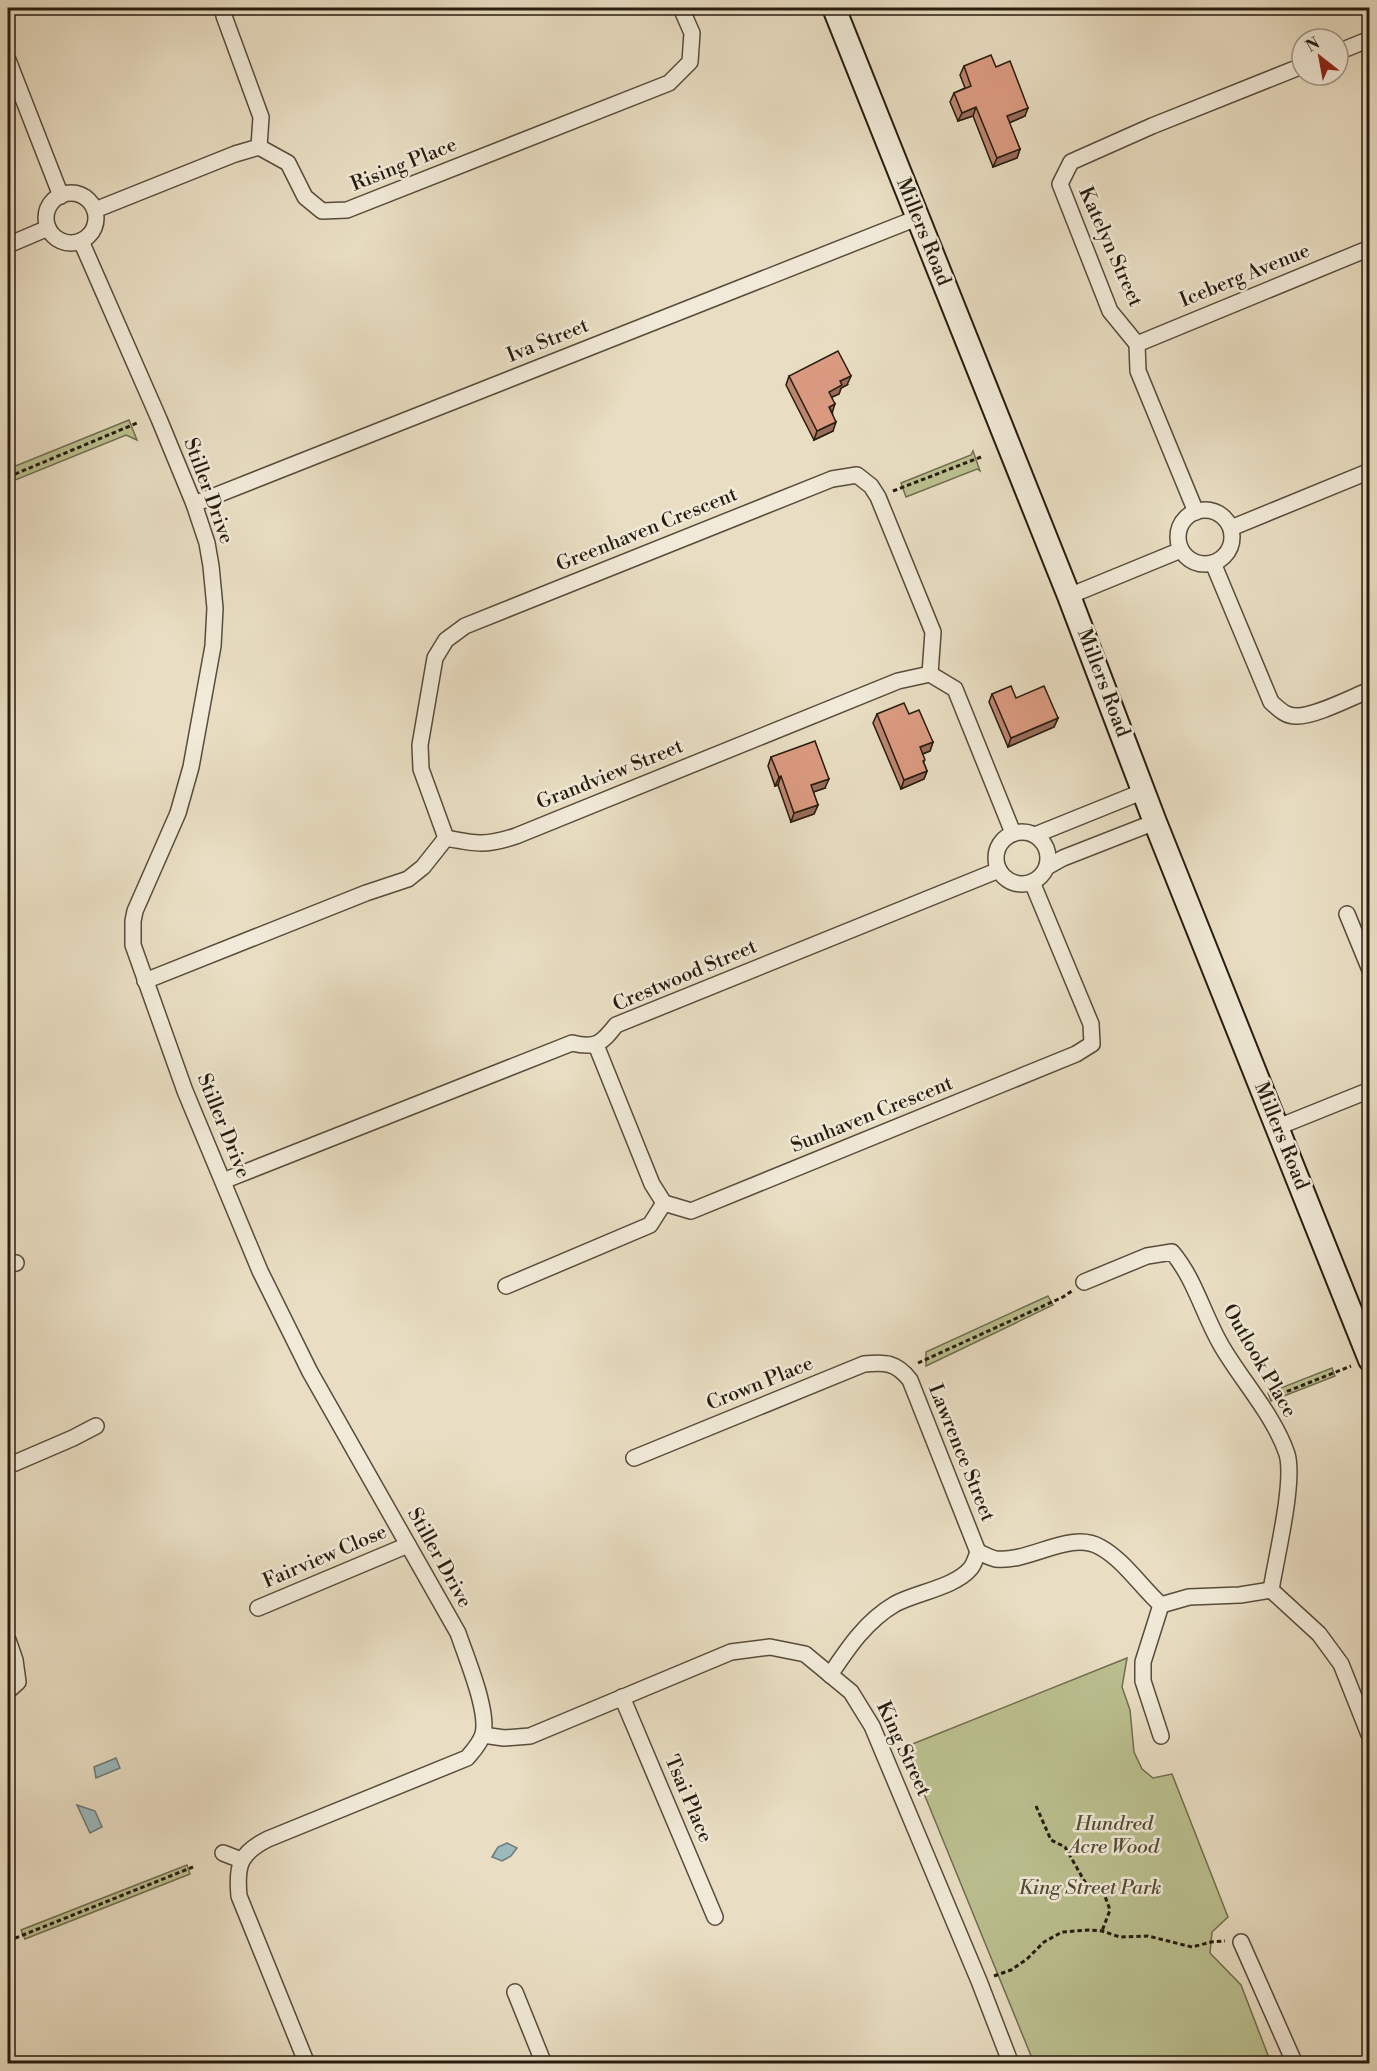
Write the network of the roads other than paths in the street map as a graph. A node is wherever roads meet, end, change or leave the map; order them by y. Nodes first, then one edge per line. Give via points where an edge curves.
1 (225, 8) edge
2 (681, 8) edge
3 (834, 8) edge
4 (1370, 39) edge
5 (1350, 47) edge
6 (8, 60) edge
7 (1290, 71) edge
8 (260, 147) junction
9 (62, 196) junction
10 (95, 210) junction
11 (917, 218) junction
12 (48, 228) junction
13 (81, 241) junction
14 (8, 245) edge
15 (1370, 248) edge
16 (1137, 344) junction
17 (1370, 471) edge
18 (194, 504) junction
19 (1196, 512) junction
20 (1231, 528) junction
21 (1181, 550) junction
22 (1214, 563) junction
23 (1069, 596) junction
24 (930, 674) junction
25 (1370, 690) edge
26 (1144, 791) junction
27 (1155, 822) junction
28 (1013, 833) junction
29 (1035, 835) junction
30 (446, 838) junction
31 (1047, 867) junction
32 (999, 870) junction
33 (1032, 882) junction
34 (1347, 914) dead end
35 (1370, 970) edge
36 (145, 981) junction
37 (596, 1045) junction
38 (1370, 1090) edge
39 (1278, 1127) junction
40 (223, 1181) junction
41 (664, 1203) junction
42 (1084, 1282) road end
43 (506, 1286) dead end
44 (1369, 1360) edge
45 (902, 1370) joint
46 (96, 1425) dead end
47 (634, 1458) dead end
48 (8, 1466) edge
49 (408, 1545) junction
50 (978, 1552) junction
51 (1271, 1590) junction
52 (1161, 1605) junction
53 (258, 1608) dead end
54 (8, 1640) edge
55 (830, 1675) junction
56 (8, 1691) edge
57 (622, 1697) junction
58 (483, 1735) junction
59 (1161, 1736) dead end
60 (1370, 1737) edge
61 (223, 1853) dead end
62 (241, 1860) junction
63 (715, 1917) dead end
64 (1241, 1942) road end
65 (515, 1992) dead end
66 (307, 2064) edge
67 (544, 2064) edge
68 (1011, 2064) edge
69 (1295, 2064) edge

1 - 8 street via 224,16 261,117
2 - 8 street, Rising Place via 692,33 690,62 669,83 347,210 322,210 305,197 288,163
3 - 11 street, Millers Road
4 - 5 street
6 - 9 street
7 - 16 street, Katelyn Street via 1071,162 1060,184 1110,311
8 - 10 street
9 - 10 street via 81,195
9 - 12 street via 48,209
10 - 13 street via 94,228
11 - 18 street, Iva Street
11 - 23 street, Millers Road
12 - 13 street via 62,242
12 - 14 street
13 - 18 street, Stiller Drive
15 - 16 street, Iceberg Avenue
16 - 19 street via 1138,371
17 - 20 street
18 - 36 street, Stiller Drive via 211,566 213,646 191,767 178,813 135,911 133,945
19 - 20 street via 1205,510 1221,515
19 - 21 street via 1188,516 1178,532
20 - 22 street via 1227,553
21 - 22 street via 1195,562
21 - 23 street
22 - 25 street via 1271,702 1282,712 1295,716 1309,714
23 - 26 street, Millers Road
24 - 28 street via 955,689
24 - 30 street, Grandview Street via 898,681 516,836 493,843
24 - 30 street, Greenhaven Crescent via 933,632 878,497 872,486 857,475 832,479 465,626 446,640 435,658 420,745 421,769
26 - 27 street, Millers Road
26 - 29 street
27 - 31 street
27 - 39 street, Millers Road
28 - 29 street
28 - 32 street via 999,844
29 - 31 street via 1047,849
30 - 36 street via 408,879
31 - 33 street
32 - 33 street via 1017,884
32 - 37 street, Crestwood Street via 616,1025
33 - 41 street, Sunhaven Crescent via 1091,1024 1092,1044 1076,1054 691,1211
34 - 35 street
36 - 40 street, Stiller Drive
37 - 40 street via 572,1043
37 - 41 street via 652,1184
38 - 39 street
39 - 44 street, Millers Road
40 - 49 street, Stiller Drive via 296,1345
41 - 43 street via 650,1225
42 - 51 street, Outlook Place via 1147,1256 1172,1252 1185,1268 1220,1344 1276,1431 1287,1456 1289,1480
45 - 47 street, Crown Place via 884,1362 864,1364
45 - 50 street, Lawrence Street via 910,1380
46 - 48 street
49 - 53 street, Fairview Close
49 - 58 street, Stiller Drive via 458,1633 482,1710
50 - 52 street via 996,1559 1022,1557 1072,1542 1099,1546
50 - 55 street via 970,1569 948,1584 896,1604 871,1621
51 - 52 street via 1189,1597
51 - 60 street via 1319,1634 1341,1664
52 - 59 street via 1143,1662 1143,1681
54 - 56 street via 18,1682
55 - 57 street, King Street via 805,1653 770,1647 730,1652
55 - 68 street, King Street via 851,1692 872,1726
57 - 58 street, King Street via 530,1736
57 - 63 street, Tsai Place
58 - 62 street via 467,1758 268,1839 251,1847
61 - 62 street
62 - 66 street via 237,1876 239,1896
64 - 69 street
65 - 67 street

